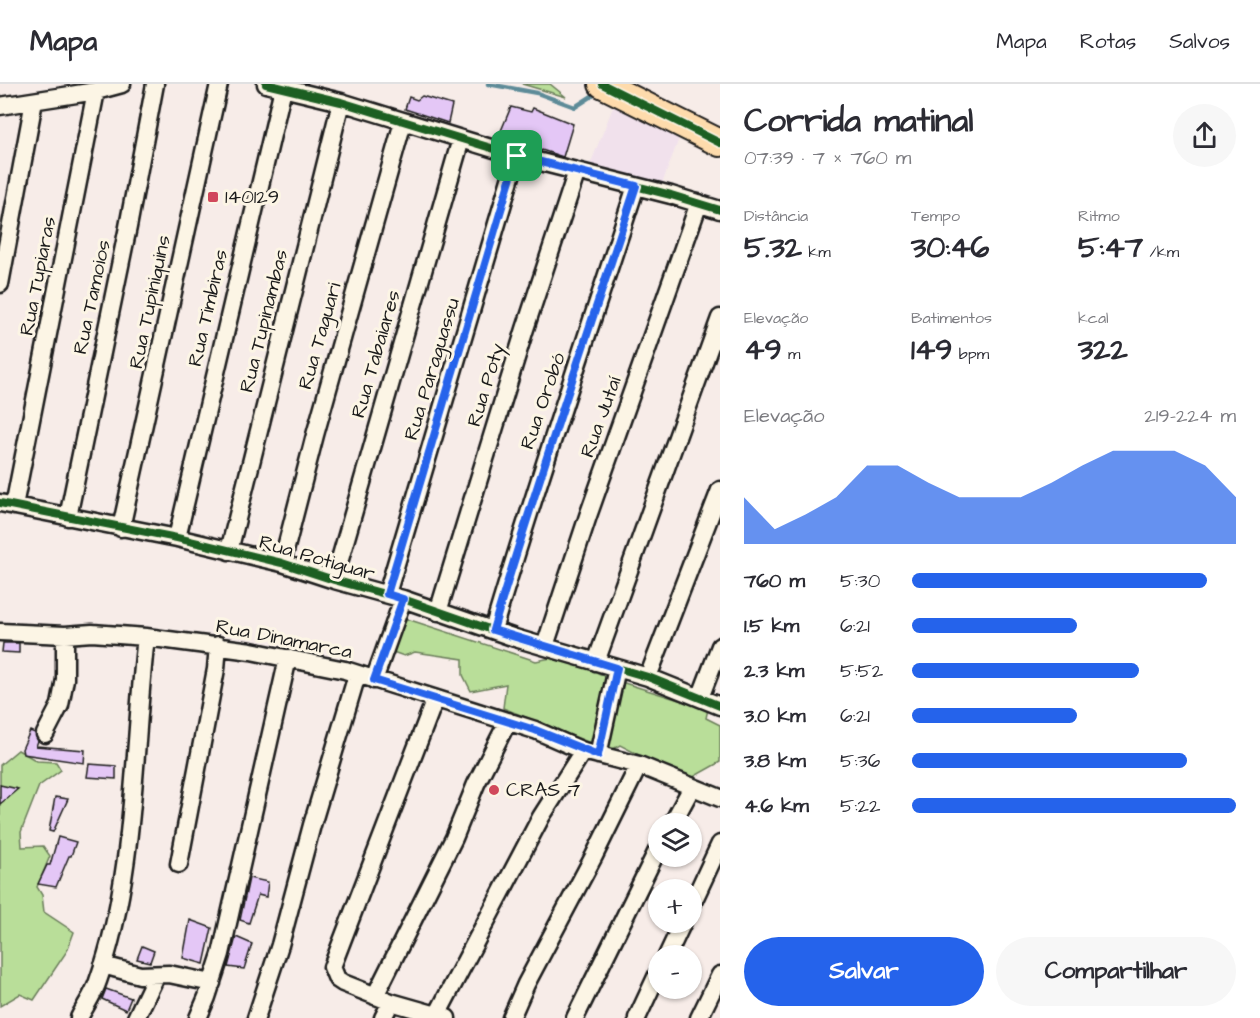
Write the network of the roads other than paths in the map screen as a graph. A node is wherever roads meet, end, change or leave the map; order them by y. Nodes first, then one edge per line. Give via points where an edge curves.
1 (122, 84) edge
2 (155, 84) edge
3 (219, 84) edge
4 (266, 84) edge
5 (602, 84) edge
6 (283, 88) junction
7 (96, 91) junction
8 (34, 101) junction
9 (341, 102) junction
10 (0, 106) edge
11 (403, 122) junction
12 (461, 139) junction
13 (720, 143) edge
14 (517, 156) junction
15 (577, 171) junction
16 (636, 186) junction
17 (699, 203) junction
18 (720, 210) edge
19 (0, 284) edge
20 (720, 318) edge
21 (720, 490) edge
22 (7, 504) edge
23 (68, 517) junction
24 (122, 528) junction
25 (177, 538) junction
26 (229, 551) junction
27 (282, 563) junction
28 (334, 580) junction
29 (395, 596) junction
30 (438, 612) junction
31 (493, 630) junction
32 (0, 632) edge
33 (65, 635) junction
34 (146, 637) junction
35 (218, 645) junction
36 (544, 646) junction
37 (720, 646) edge
38 (288, 658) junction
39 (596, 662) junction
40 (617, 668) junction
41 (357, 675) junction
42 (648, 677) junction
43 (374, 680) junction
44 (699, 698) junction
45 (435, 699) junction
46 (720, 706) edge
47 (508, 721) junction
48 (45, 734) dead end
49 (591, 753) junction
50 (639, 765) junction
51 (692, 787) junction
52 (720, 798) edge
53 (678, 813) edge
54 (720, 844) edge
55 (179, 864) dead end
56 (649, 867) edge
57 (702, 883) edge
58 (103, 965) junction
59 (720, 975) edge
60 (156, 976) junction
61 (212, 983) junction
62 (648, 994) edge
63 (375, 996) junction
64 (391, 1002) junction
65 (442, 1017) edge
66 (79, 1018) edge
67 (136, 1018) edge
68 (198, 1018) edge
69 (256, 1018) edge
70 (383, 1018) edge
71 (511, 1018) edge
72 (575, 1018) edge
73 (637, 1018) edge
74 (699, 1018) edge

1 - 7 street
2 - 23 street, Rua Tamoios
3 - 24 street, Rua Tupiniquins
4 - 6 street
5 - 13 highway
6 - 9 street
6 - 25 street, Rua Timbiras
7 - 8 street
7 - 22 street, Rua Tupiaras
8 - 10 street
8 - 19 street
9 - 11 street
9 - 26 street, Rua Tupinambas
11 - 12 street
11 - 27 street, Rua Taguari
12 - 14 street
12 - 28 street, Rua Tabaiares
14 - 15 street
14 - 29 street, Rua Paraguassu
15 - 16 street
15 - 30 street, Rua Poty
16 - 17 street
16 - 31 street, Rua Orobó
17 - 18 street
17 - 36 street, Rua Jutaí
20 - 39 street
21 - 42 street
22 - 23 street, Rua Potiguar
23 - 24 street, Rua Potiguar
24 - 25 street, Rua Potiguar
25 - 26 street, Rua Potiguar
26 - 27 street, Rua Potiguar
27 - 28 street, Rua Potiguar
28 - 29 street, Rua Potiguar
29 - 30 street, Rua Potiguar
29 - 43 street, Rua Paraguassu
30 - 31 street, Rua Potiguar
31 - 36 street, Rua Potiguar
32 - 33 street, Rua Dinamarca
33 - 34 street, Rua Dinamarca
33 - 48 street via 65,679 60,705
34 - 35 street, Rua Dinamarca
34 - 58 street via 123,873
35 - 38 street, Rua Dinamarca
35 - 55 street
36 - 39 street, Rua Potiguar
37 - 44 street
38 - 41 street, Rua Dinamarca
38 - 61 street
39 - 40 street, Rua Potiguar
40 - 42 street, Rua Potiguar
40 - 49 street
41 - 43 street, Rua Dinamarca
41 - 69 street
42 - 44 street, Rua Potiguar
43 - 45 street, Rua Dinamarca
44 - 46 street, Rua Potiguar
45 - 47 street, Rua Dinamarca
45 - 63 street via 332,967 337,979
47 - 49 street, Rua Dinamarca
47 - 63 street
49 - 50 street, Rua Dinamarca
49 - 65 street via 541,817
50 - 51 street, Rua Dinamarca
50 - 71 street
51 - 52 street, Rua Dinamarca
51 - 53 street
54 - 57 street
56 - 72 street
58 - 60 street
58 - 66 street
59 - 74 street
60 - 61 street via 176,975
60 - 67 street
61 - 68 street
62 - 73 street
63 - 64 street
64 - 65 street
64 - 70 street

